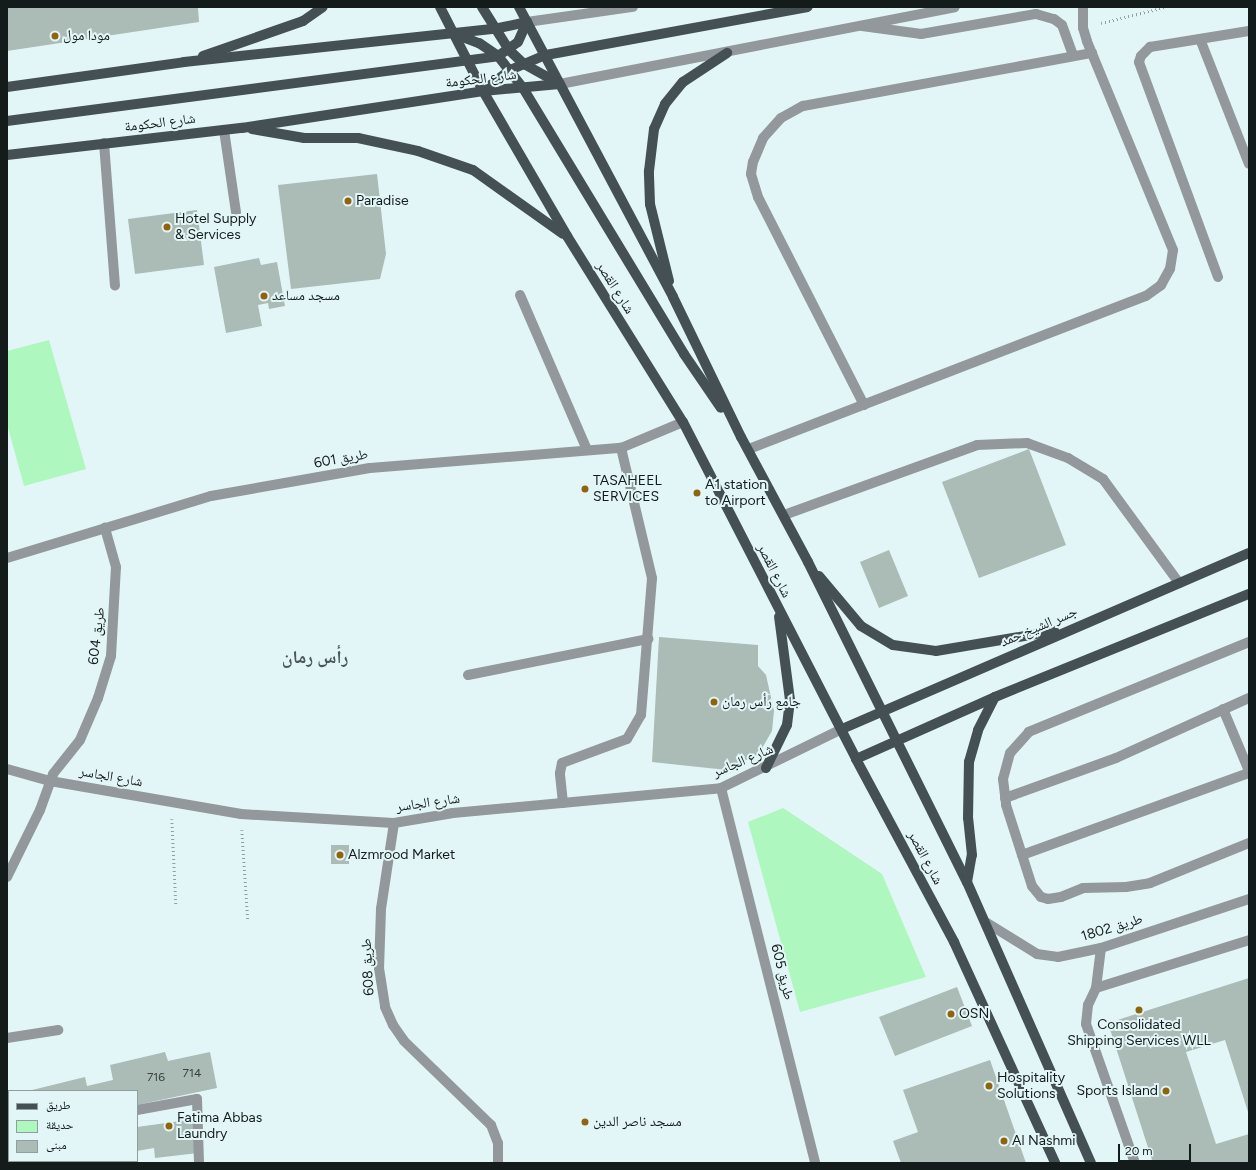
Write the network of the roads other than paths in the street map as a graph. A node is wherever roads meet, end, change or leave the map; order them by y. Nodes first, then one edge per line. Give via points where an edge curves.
1 (323, 7) edge
2 (440, 7) edge
3 (482, 7) edge
4 (519, 7) edge
5 (633, 7) edge
6 (808, 7) edge
7 (954, 7) edge
8 (1083, 7) edge
9 (527, 22) junction
10 (854, 25) junction
11 (494, 29) junction
12 (1249, 31) edge
13 (453, 33) junction
14 (1200, 39) junction
15 (510, 50) junction
16 (727, 53) junction
17 (1092, 53) junction
18 (546, 55) junction
19 (498, 56) junction
20 (1073, 56) junction
21 (184, 62) junction
22 (468, 62) junction
23 (524, 64) junction
24 (510, 70) junction
25 (560, 84) junction
26 (7, 88) edge
27 (522, 88) junction
28 (483, 91) junction
29 (7, 121) edge
30 (242, 128) junction
31 (224, 130) junction
32 (104, 143) junction
33 (7, 155) edge
34 (1249, 164) edge
35 (236, 212) dead end
36 (566, 236) junction
37 (1218, 277) dead end
38 (115, 286) dead end
39 (520, 295) dead end
40 (673, 297) junction
41 (864, 405) junction
42 (683, 422) junction
43 (741, 437) junction
44 (621, 448) junction
45 (587, 450) junction
46 (748, 450) junction
47 (784, 515) junction
48 (105, 528) junction
49 (1249, 553) edge
50 (7, 558) edge
51 (808, 562) junction
52 (1179, 583) junction
53 (1249, 594) edge
54 (778, 609) junction
55 (1070, 628) junction
56 (648, 638) junction
57 (1249, 642) edge
58 (468, 675) dead end
59 (995, 697) junction
60 (1249, 698) edge
61 (1223, 709) junction
62 (882, 711) junction
63 (842, 729) junction
64 (897, 742) junction
65 (856, 759) junction
66 (766, 768) junction
67 (7, 769) edge
68 (1249, 772) edge
69 (50, 781) junction
70 (721, 788) junction
71 (1005, 798) junction
72 (563, 803) junction
73 (394, 822) junction
74 (1249, 842) edge
75 (1022, 855) junction
76 (7, 877) edge
77 (967, 882) junction
78 (1249, 899) edge
79 (987, 923) junction
80 (1249, 940) edge
81 (1101, 948) junction
82 (1096, 988) junction
83 (58, 1030) dead end
84 (7, 1038) edge
85 (138, 1110) edge
86 (199, 1163) edge
87 (498, 1163) edge
88 (815, 1163) edge
89 (1055, 1163) edge
90 (1091, 1163) edge
91 (1135, 1163) edge

1 - 21 main road via 303,21
2 - 13 main road, شارع القصر
3 - 11 main road
4 - 9 main road, شارع القصر
5 - 9 street
6 - 18 main road
7 - 10 street, شارع الحكومة
8 - 17 street via 1083,28
9 - 11 main road
9 - 15 main road via 523,35
9 - 18 main road, شارع القصر
10 - 16 street, شارع الحكومة
10 - 20 street via 921,34 1036,14 1054,19 1062,25
11 - 13 main road
11 - 15 main road
12 - 14 street
13 - 19 main road via 478,43
13 - 21 main road
13 - 22 main road, شارع القصر
14 - 34 street
14 - 37 street via 1150,47 1139,62
15 - 19 main road
15 - 23 main road
16 - 25 street, شارع الحكومة
16 - 40 main road via 683,82 665,104 654,129 649,171 650,204
17 - 20 street
17 - 41 street via 1173,250 1166,278 1154,292 1146,296
18 - 23 main road
18 - 25 main road, شارع القصر
19 - 22 main road
19 - 24 main road
20 - 41 street via 803,106 781,118 763,138 751,174 758,197
21 - 26 main road
22 - 28 main road, شارع القصر
22 - 29 main road
23 - 24 main road
23 - 25 main road
24 - 27 main road
24 - 28 main road
25 - 27 main road, شارع الحكومة
25 - 40 main road, شارع القصر
27 - 28 main road, شارع الحكومة
27 - 43 main road via 684,354
28 - 30 main road, شارع الحكومة
28 - 36 main road, شارع القصر
30 - 31 main road, شارع الحكومة
30 - 36 main road via 304,138 358,138 418,151 473,170
31 - 32 main road, شارع الحكومة
31 - 35 street
32 - 33 main road, شارع الحكومة
32 - 38 street
36 - 42 main road, شارع القصر
39 - 45 street
40 - 43 main road, شارع القصر
41 - 46 street
42 - 44 street, طريق 601
42 - 54 main road, شارع القصر
43 - 46 main road, شارع القصر
44 - 45 street, طريق 601
44 - 56 street via 652,578
45 - 48 street, طريق 601 via 370,468 211,496
46 - 47 main road, شارع القصر
47 - 51 main road, شارع القصر
47 - 52 street via 977,445 1027,443 1068,458 1104,479
48 - 50 street, طريق 601
48 - 69 street, طريق 604 via 116,567 111,656 98,698 80,740
49 - 52 main road, جسر الشيخ حمد
51 - 55 main road via 860,626 893,645 936,651
51 - 62 main road, شارع القصر
52 - 55 main road, جسر الشيخ حمد
53 - 59 main road
54 - 63 main road, شارع القصر
54 - 66 main road via 790,700 787,725
55 - 62 main road, جسر الشيخ حمد
56 - 58 street
56 - 72 street via 641,715 627,739 562,763 560,773
57 - 71 street via 1029,732 1018,742 1005,766
59 - 64 main road
59 - 77 main road via 978,730 969,762 968,811 972,854
60 - 61 street
61 - 68 street
61 - 71 street via 1116,758
62 - 63 main road, جسر الشيخ حمد
62 - 64 main road, شارع القصر
63 - 65 main road, شارع القصر
63 - 66 street, شارع الجاسر
64 - 65 main road
64 - 77 main road, شارع القصر
65 - 89 main road, شارع القصر via 954,942
66 - 70 street, شارع الجاسر
67 - 69 street, شارع الجاسر
68 - 75 street
69 - 73 street, شارع الجاسر via 241,814
69 - 76 street, طريق 604 via 40,810
70 - 72 street, شارع الجاسر
70 - 88 street, طريق 605
71 - 75 street
72 - 73 street, شارع الجاسر via 453,813
73 - 87 street, طريق 608 via 381,909 379,968 385,1007 392,1025 404,1041 491,1124 498,1143
74 - 75 street via 1150,883 1126,887 1084,888 1055,899 1041,897 1036,892
77 - 79 main road, شارع القصر
78 - 81 street, طريق 1802
79 - 81 street, طريق 1802 via 1037,954 1051,958
79 - 90 main road, شارع القصر
80 - 82 street
81 - 82 street
82 - 91 street via 1088,1005 1086,1024
83 - 84 street
85 - 86 street via 197,1099

